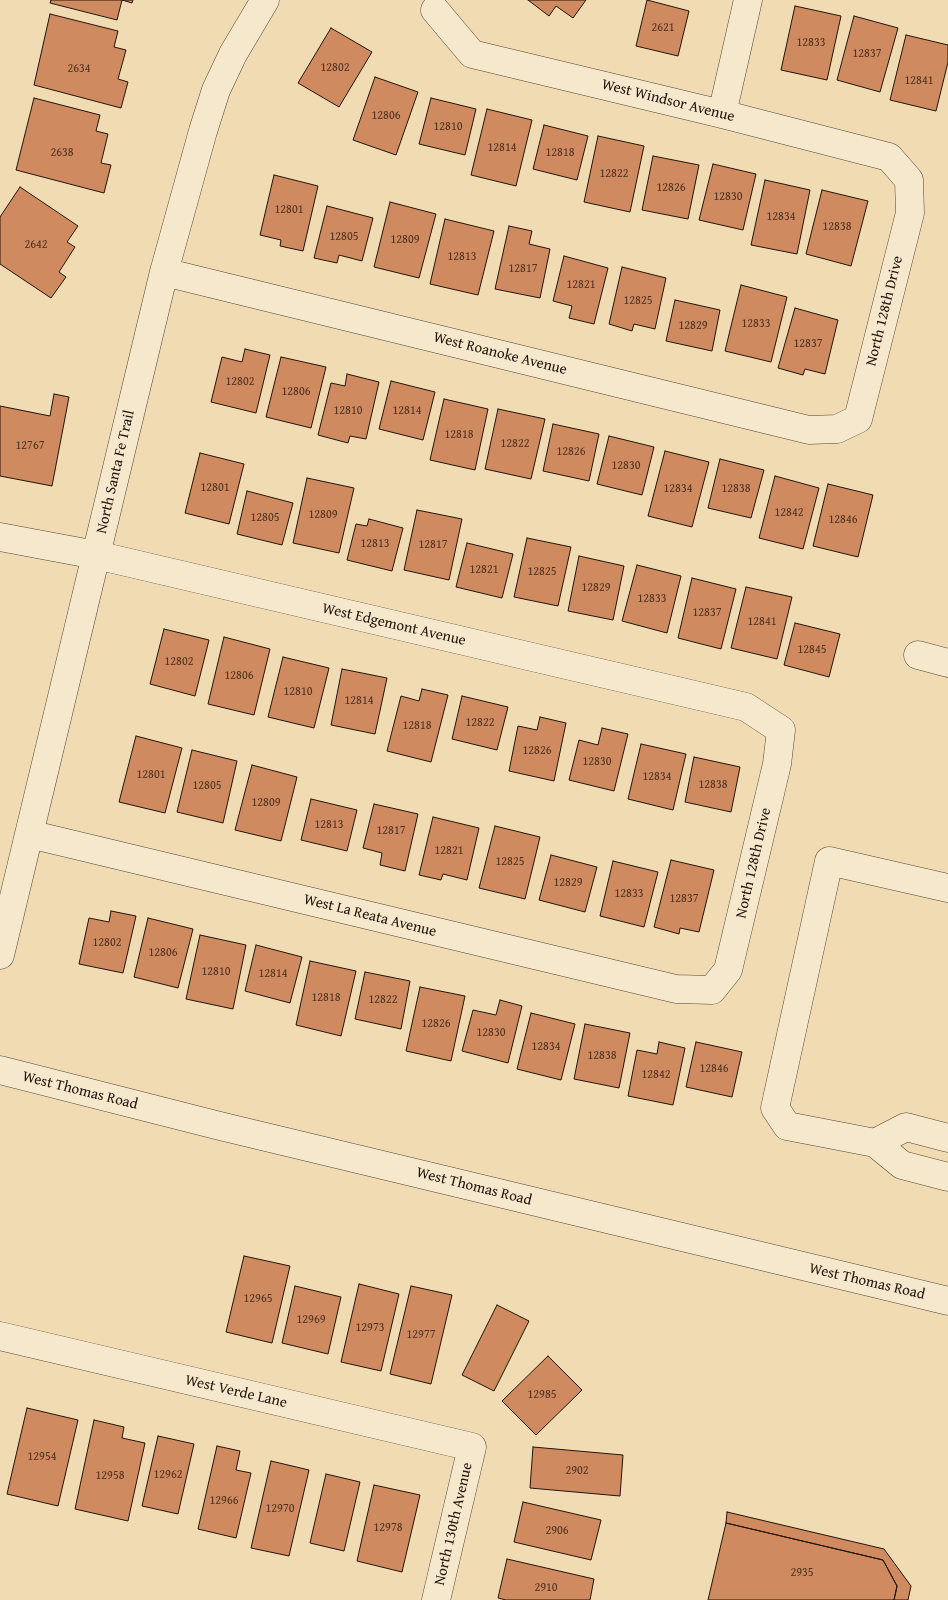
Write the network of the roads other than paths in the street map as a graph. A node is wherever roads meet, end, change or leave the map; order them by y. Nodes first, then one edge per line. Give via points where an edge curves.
1 (265, 0) edge
2 (748, 0) edge
3 (435, 10) dead end
4 (722, 114) junction
5 (909, 180) joint
6 (164, 272) junction
7 (837, 429) joint
8 (0, 537) edge
9 (96, 555) junction
10 (918, 655) dead end
11 (948, 662) edge
12 (780, 730) joint
13 (29, 834) junction
14 (948, 888) edge
15 (0, 956) edge
16 (712, 990) joint
17 (0, 1070) edge
18 (948, 1138) edge
19 (875, 1143) junction
20 (948, 1177) edge
21 (948, 1301) edge
22 (0, 1336) edge
23 (472, 1448) joint
24 (436, 1600) edge

1 - 6 street, North Santa Fe Trail via 216,90
2 - 4 street
3 - 4 street, West Windsor Avenue via 472,54
4 - 5 street, West Windsor Avenue via 889,157
5 - 7 street, North 128th Drive via 910,213 858,419
6 - 7 street, West Roanoke Avenue via 809,430
6 - 9 street, North Santa Fe Trail
8 - 9 street, West Edgemont Avenue
9 - 12 street, West Edgemont Avenue via 746,707
9 - 13 street, North Santa Fe Trail
10 - 11 street
12 - 16 street, North 128th Drive via 777,764 728,970
13 - 15 street, North Santa Fe Trail
13 - 16 street, West La Reata Avenue via 676,989
14 - 19 street via 830,861 775,1108 787,1126
17 - 21 street, West Thomas Road
18 - 19 street via 906,1127
19 - 20 street via 902,1165
22 - 23 street, West Verde Lane
23 - 24 street, North 130th Avenue

